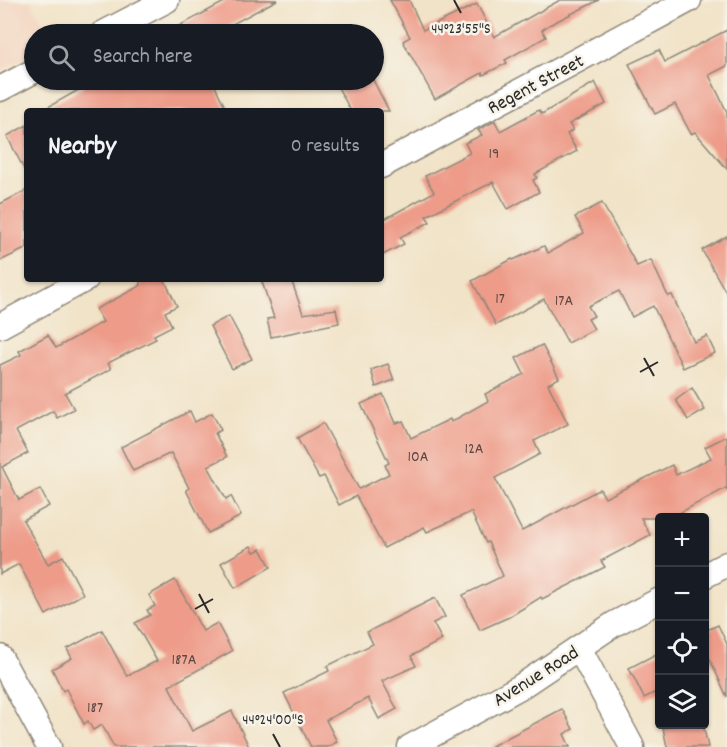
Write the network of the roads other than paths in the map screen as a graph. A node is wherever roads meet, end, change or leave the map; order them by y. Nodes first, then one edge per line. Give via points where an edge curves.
1 (167, 0) edge
2 (689, 0) edge
3 (121, 24) edge
4 (24, 76) edge
5 (0, 89) edge
6 (384, 164) edge
7 (81, 282) edge
8 (0, 326) edge
9 (727, 564) edge
10 (709, 574) edge
11 (655, 603) edge
12 (579, 648) junction
13 (0, 657) edge
14 (49, 747) edge
15 (410, 747) edge
16 (632, 747) edge

1 - 3 street
2 - 6 street, Regent Street
4 - 5 street
7 - 8 street
9 - 10 street
11 - 12 street, Avenue Road
12 - 15 street, Avenue Road via 520,687
12 - 16 street
13 - 14 street

